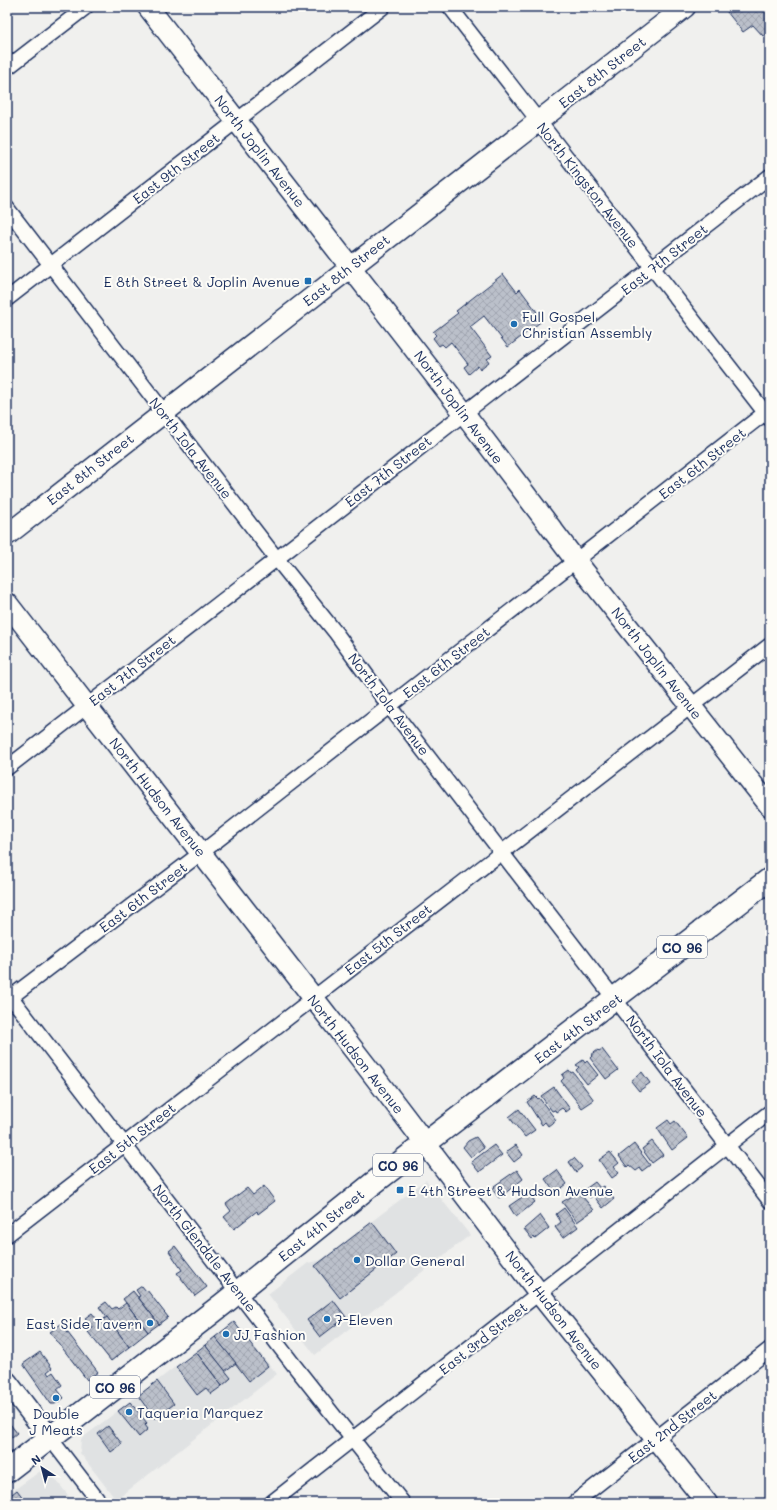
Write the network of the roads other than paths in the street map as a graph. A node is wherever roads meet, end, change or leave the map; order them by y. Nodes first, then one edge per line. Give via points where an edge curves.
1 (86, 7) edge
2 (148, 7) edge
3 (383, 7) edge
4 (450, 7) edge
5 (686, 7) edge
6 (7, 68) edge
7 (238, 121) junction
8 (538, 121) junction
9 (770, 176) edge
10 (7, 208) edge
11 (51, 265) junction
12 (350, 267) junction
13 (652, 268) junction
14 (7, 299) edge
15 (163, 412) junction
16 (464, 413) junction
17 (768, 414) edge
18 (7, 535) edge
19 (276, 558) junction
20 (576, 561) junction
21 (7, 603) edge
22 (770, 645) edge
23 (86, 706) junction
24 (389, 706) junction
25 (690, 706) junction
26 (7, 768) edge
27 (770, 806) edge
28 (502, 851) junction
29 (201, 853) junction
30 (770, 879) edge
31 (8, 997) edge
32 (313, 998) junction
33 (616, 999) junction
34 (770, 1112) edge
35 (424, 1141) junction
36 (125, 1144) junction
37 (727, 1146) junction
38 (770, 1201) edge
39 (7, 1235) edge
40 (238, 1292) junction
41 (540, 1293) junction
42 (770, 1349) edge
43 (7, 1382) edge
44 (50, 1438) junction
45 (656, 1438) junction
46 (353, 1440) junction
47 (7, 1471) edge
48 (100, 1503) edge
49 (271, 1503) edge
50 (403, 1503) edge
51 (574, 1503) edge
52 (706, 1503) edge

1 - 6 street
2 - 7 street, North Joplin Avenue
3 - 7 street, East 9th Street
4 - 8 street, North Kingston Avenue
5 - 8 street, East 8th Street
7 - 11 street, East 9th Street
7 - 12 street, North Joplin Avenue
8 - 12 street, East 8th Street
8 - 13 street, North Kingston Avenue
9 - 13 street, East 7th Street
10 - 11 street, North Iola Avenue
11 - 14 street, East 9th Street
11 - 15 street, North Iola Avenue
12 - 15 street, East 8th Street
12 - 16 street, North Joplin Avenue
13 - 16 street, East 7th Street
13 - 17 street, North Kingston Avenue
15 - 18 street, East 8th Street
15 - 19 street, North Iola Avenue
16 - 19 street, East 7th Street
16 - 20 street, North Joplin Avenue
17 - 20 street, East 6th Street
19 - 23 street, East 7th Street
19 - 24 street, North Iola Avenue via 336,633
20 - 24 street, East 6th Street
20 - 25 street, North Joplin Avenue
21 - 23 street, North Hudson Avenue
22 - 25 street, East 5th Street
23 - 26 street, East 7th Street
23 - 29 street, North Hudson Avenue
24 - 28 street, North Iola Avenue
24 - 29 street, East 6th Street
25 - 27 street, North Joplin Avenue
25 - 28 street, East 5th Street
28 - 32 street, East 5th Street
28 - 33 street, North Iola Avenue
29 - 31 street, East 6th Street
29 - 32 street, North Hudson Avenue
30 - 33 main road, East 4th Street / CO 96
31 - 36 street, North Glendale Avenue
32 - 35 street, North Hudson Avenue
32 - 36 street, East 5th Street
33 - 35 main road, East 4th Street / CO 96
33 - 37 street, North Iola Avenue
34 - 37 street, East 3rd Street
35 - 40 main road, East 4th Street / CO 96
35 - 41 street, North Hudson Avenue
36 - 39 street, East 5th Street
36 - 40 street, North Glendale Avenue
37 - 38 street, North Iola Avenue
37 - 41 street, East 3rd Street
40 - 44 main road, East 4th Street / CO 96
40 - 46 street, North Glendale Avenue
41 - 45 street, North Hudson Avenue
41 - 46 street, East 3rd Street
42 - 45 street, East 2nd Street
43 - 44 street
44 - 47 main road, East 4th Street / CO 96
44 - 48 street
45 - 51 street, East 2nd Street
45 - 52 street, North Hudson Avenue
46 - 49 street, East 3rd Street
46 - 50 street, North Glendale Avenue

